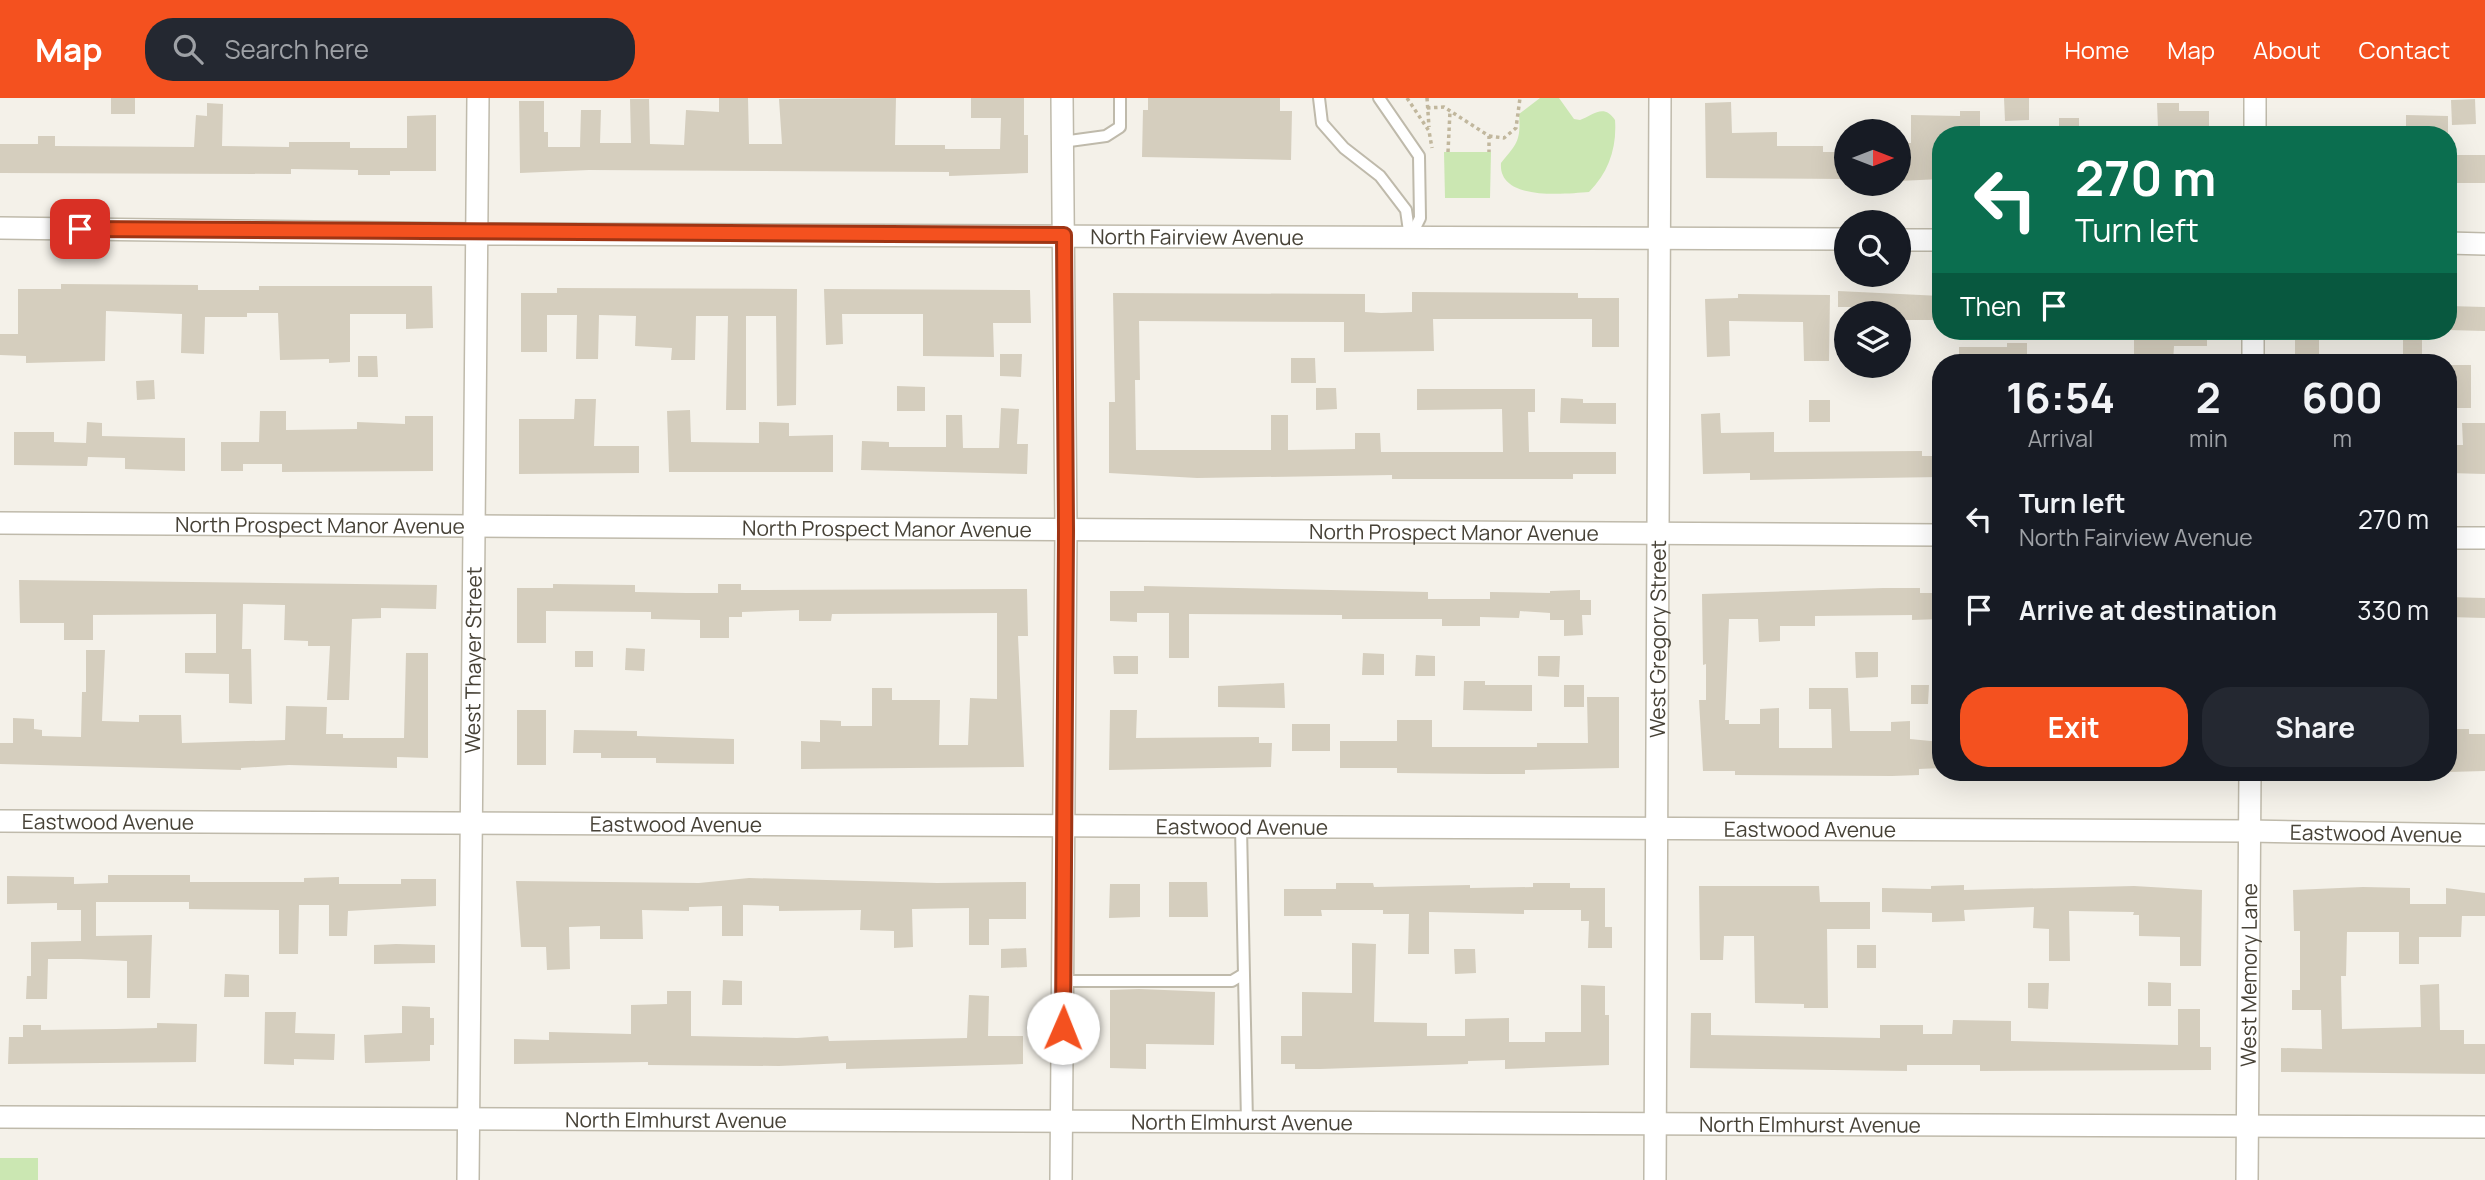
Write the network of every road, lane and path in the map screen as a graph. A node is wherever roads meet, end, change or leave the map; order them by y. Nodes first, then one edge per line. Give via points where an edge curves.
1 (478, 98) edge
2 (1062, 98) edge
3 (1120, 98) edge
4 (1319, 98) edge
5 (1379, 98) edge
6 (1407, 98) edge
7 (1427, 98) edge
8 (1444, 98) edge
9 (1520, 98) edge
10 (1660, 98) edge
11 (2255, 98) edge
12 (1444, 107) junction
13 (1427, 108) junction
14 (1450, 111) junction
15 (2255, 126) edge
16 (1429, 131) junction
17 (1489, 136) junction
18 (1062, 142) junction
19 (1433, 152) dead end
20 (1448, 152) dead end
21 (1489, 152) dead end
22 (0, 228) edge
23 (477, 234) junction
24 (1064, 235) junction
25 (1410, 238) junction
26 (1659, 239) junction
27 (1834, 239) edge
28 (1911, 240) edge
29 (1932, 240) edge
30 (2457, 243) edge
31 (2485, 244) edge
32 (0, 523) edge
33 (476, 526) junction
34 (1066, 530) junction
35 (1657, 533) junction
36 (1932, 535) edge
37 (2457, 538) edge
38 (2485, 538) edge
39 (2250, 781) edge
40 (0, 821) edge
41 (473, 825) junction
42 (1063, 826) junction
43 (1241, 827) junction
44 (1655, 829) junction
45 (2249, 831) junction
46 (2485, 835) edge
47 (1242, 975) junction
48 (1063, 981) junction
49 (0, 1117) edge
50 (467, 1119) junction
51 (1061, 1121) junction
52 (1247, 1122) junction
53 (1656, 1124) junction
54 (2247, 1126) junction
55 (2485, 1127) edge
56 (468, 1180) edge
57 (1061, 1180) edge
58 (1655, 1180) edge
59 (2247, 1180) edge

1 - 23 street, West Thayer Street
2 - 18 street
3 - 18 lane via 1120,127 1106,136
4 - 25 lane via 1322,123 1344,148 1380,176 1406,210
5 - 25 lane via 1419,156 1420,218
6 - 16 path
7 - 13 path
8 - 12 path
9 - 17 path via 1516,128 1504,138
10 - 26 street, West Gregory Street
11 - 15 street
12 - 13 path
12 - 14 path
13 - 16 path
14 - 17 path
14 - 20 path
16 - 19 path
17 - 21 path
18 - 24 street
22 - 23 street, North Fairview Avenue
23 - 24 street, North Fairview Avenue
23 - 33 street, West Thayer Street
24 - 25 street, North Fairview Avenue
24 - 34 street
25 - 26 street, North Fairview Avenue
26 - 27 street, North Fairview Avenue
26 - 35 street, West Gregory Street
28 - 29 street
30 - 31 street
32 - 33 street, North Prospect Manor Avenue
33 - 34 street, North Prospect Manor Avenue
33 - 41 street, West Thayer Street
34 - 35 street, North Prospect Manor Avenue
34 - 42 street
35 - 36 street, North Prospect Manor Avenue
35 - 44 street, West Gregory Street
37 - 38 street
39 - 45 street, West Memory Lane
40 - 41 street, Eastwood Avenue
41 - 42 street, Eastwood Avenue
41 - 50 street, West Thayer Street
42 - 43 street, Eastwood Avenue
42 - 48 street
43 - 44 street, Eastwood Avenue
43 - 47 lane
44 - 45 street, Eastwood Avenue
44 - 53 street, West Gregory Street
45 - 46 street, Eastwood Avenue
45 - 54 street, West Memory Lane
47 - 48 lane via 1232,981
47 - 52 lane
48 - 51 street
49 - 50 street, North Elmhurst Avenue
50 - 51 street, North Elmhurst Avenue
50 - 56 street, West Thayer Street
51 - 52 street, North Elmhurst Avenue
51 - 57 street
52 - 53 street, North Elmhurst Avenue
53 - 54 street, North Elmhurst Avenue
53 - 58 street, West Gregory Street
54 - 55 street, North Elmhurst Avenue
54 - 59 street, West Memory Lane

